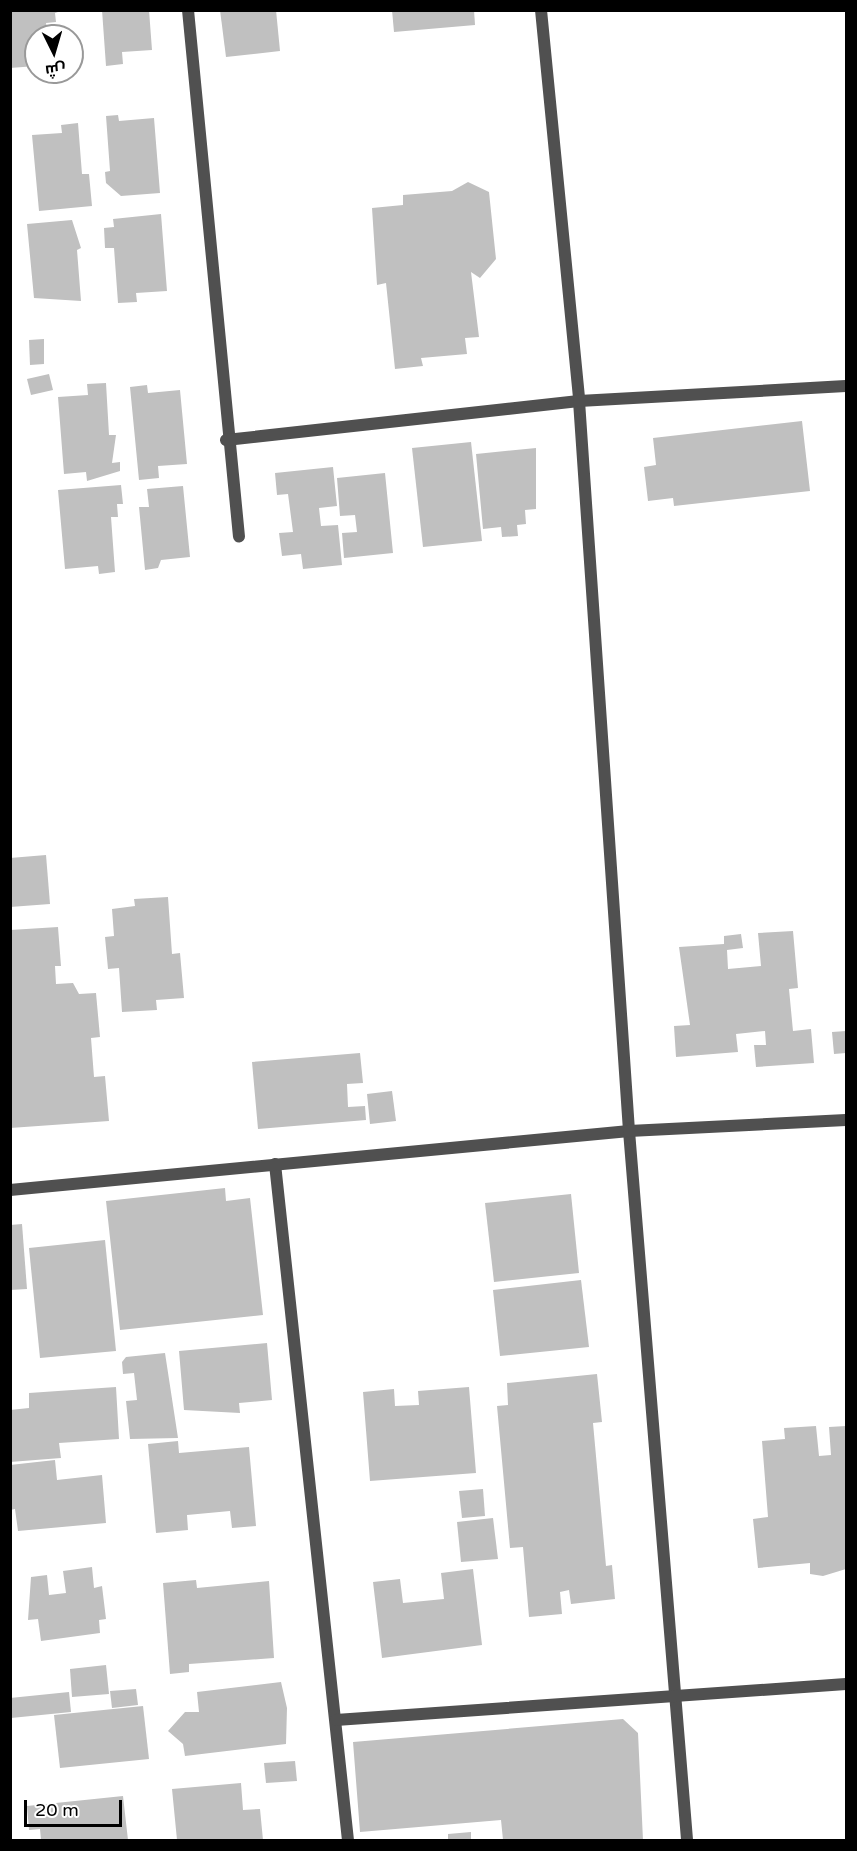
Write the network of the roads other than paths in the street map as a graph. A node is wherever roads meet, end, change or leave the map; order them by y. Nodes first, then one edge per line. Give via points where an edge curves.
1 (188, 10) edge
2 (541, 10) edge
3 (846, 386) edge
4 (579, 401) junction
5 (226, 440) junction
6 (239, 537) dead end
7 (846, 1120) edge
8 (629, 1131) junction
9 (275, 1164) junction
10 (10, 1190) edge
11 (846, 1684) edge
12 (677, 1699) junction
13 (336, 1720) junction
14 (348, 1840) edge
15 (687, 1840) edge

1 - 5 street
2 - 4 street
3 - 4 street
4 - 5 street
4 - 8 street
5 - 6 street
7 - 8 street
8 - 9 street
8 - 12 street
9 - 10 street
9 - 13 street
11 - 12 street
12 - 13 street
12 - 15 street
13 - 14 street

